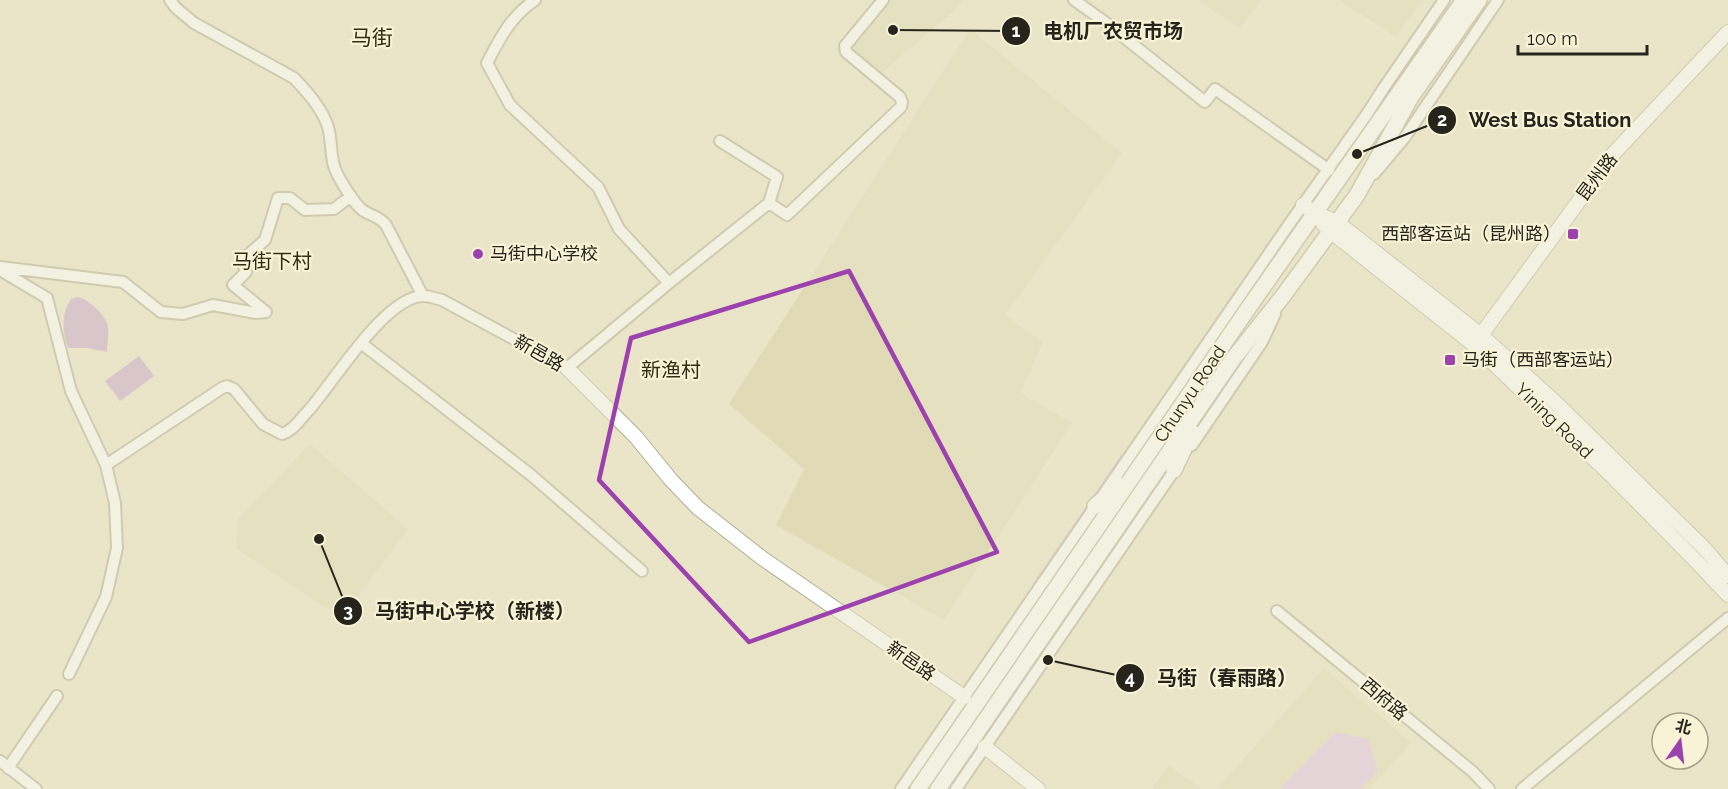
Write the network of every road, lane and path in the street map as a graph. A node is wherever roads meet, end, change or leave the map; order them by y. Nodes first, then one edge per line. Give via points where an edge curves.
1 (170, 0) edge
2 (535, 0) edge
3 (883, 0) edge
4 (1074, 0) edge
5 (1444, 0) edge
6 (1462, 0) edge
7 (1479, 0) edge
8 (1498, 0) edge
9 (1728, 32) edge
10 (720, 141) dead end
11 (1329, 170) junction
12 (1357, 195) junction
13 (351, 196) junction
14 (769, 203) junction
15 (1309, 209) junction
16 (1333, 227) junction
17 (0, 268) edge
18 (669, 282) junction
19 (423, 296) junction
20 (1283, 296) junction
21 (1481, 335) junction
22 (361, 343) junction
23 (567, 368) junction
24 (1210, 392) junction
25 (106, 465) junction
26 (1174, 470) junction
27 (1136, 472) junction
28 (1095, 506) junction
29 (642, 571) dead end
30 (1728, 576) edge
31 (1728, 595) edge
32 (1277, 611) dead end
33 (1728, 618) edge
34 (69, 674) dead end
35 (57, 696) dead end
36 (964, 697) junction
37 (985, 747) junction
38 (4, 764) edge
39 (36, 789) edge
40 (901, 789) edge
41 (918, 789) edge
42 (938, 789) edge
43 (956, 789) edge
44 (1038, 789) edge
45 (1489, 789) edge
46 (1522, 789) edge

1 - 13 street via 194,23 294,78 307,91 328,126 335,168
2 - 18 street via 521,9 503,31 487,63 510,105 598,187 619,229
3 - 14 street via 845,46 846,52 900,97 901,107 787,215
4 - 11 street via 1205,102 1215,89
5 - 11 street
6 - 15 main road, Chunyu Road
7 - 12 main road, Chunyu Road via 1411,98
8 - 12 street via 1405,137
9 - 21 main road, 昆州路 via 1614,153
10 - 14 street via 777,177
11 - 15 street
12 - 16 main road, Chunyu Road
13 - 17 street via 334,209 305,210 290,198 278,198 265,240 242,260 246,272 233,285 266,312 213,305 183,314 161,312 123,282
13 - 19 street via 361,209 386,225
14 - 18 street
15 - 16 main road, Yining Road
15 - 27 main road, Chunyu Road
15 - 28 street
16 - 20 main road, Chunyu Road
16 - 21 main road, Yining Road
16 - 31 main road, Yining Road via 1473,344 1613,477
17 - 25 street via 47,298 71,391
18 - 23 street
19 - 22 street via 396,307
19 - 23 street, 新邑路 via 442,300
20 - 24 main road, Chunyu Road
20 - 26 street via 1262,342
21 - 30 main road, Yining Road via 1615,459
22 - 25 street via 290,431 282,434 263,424 228,386
22 - 29 street via 531,475
23 - 36 main road, 新邑路 via 636,437 698,508 762,558
24 - 26 main road
24 - 42 main road, Chunyu Road
25 - 34 street via 115,503 117,548 106,597
26 - 37 street
27 - 28 main road
27 - 41 main road, Chunyu Road
28 - 36 street
32 - 45 street, 西府路
33 - 46 street
35 - 38 street
36 - 40 street
37 - 43 street
37 - 44 main road
38 - 39 street

